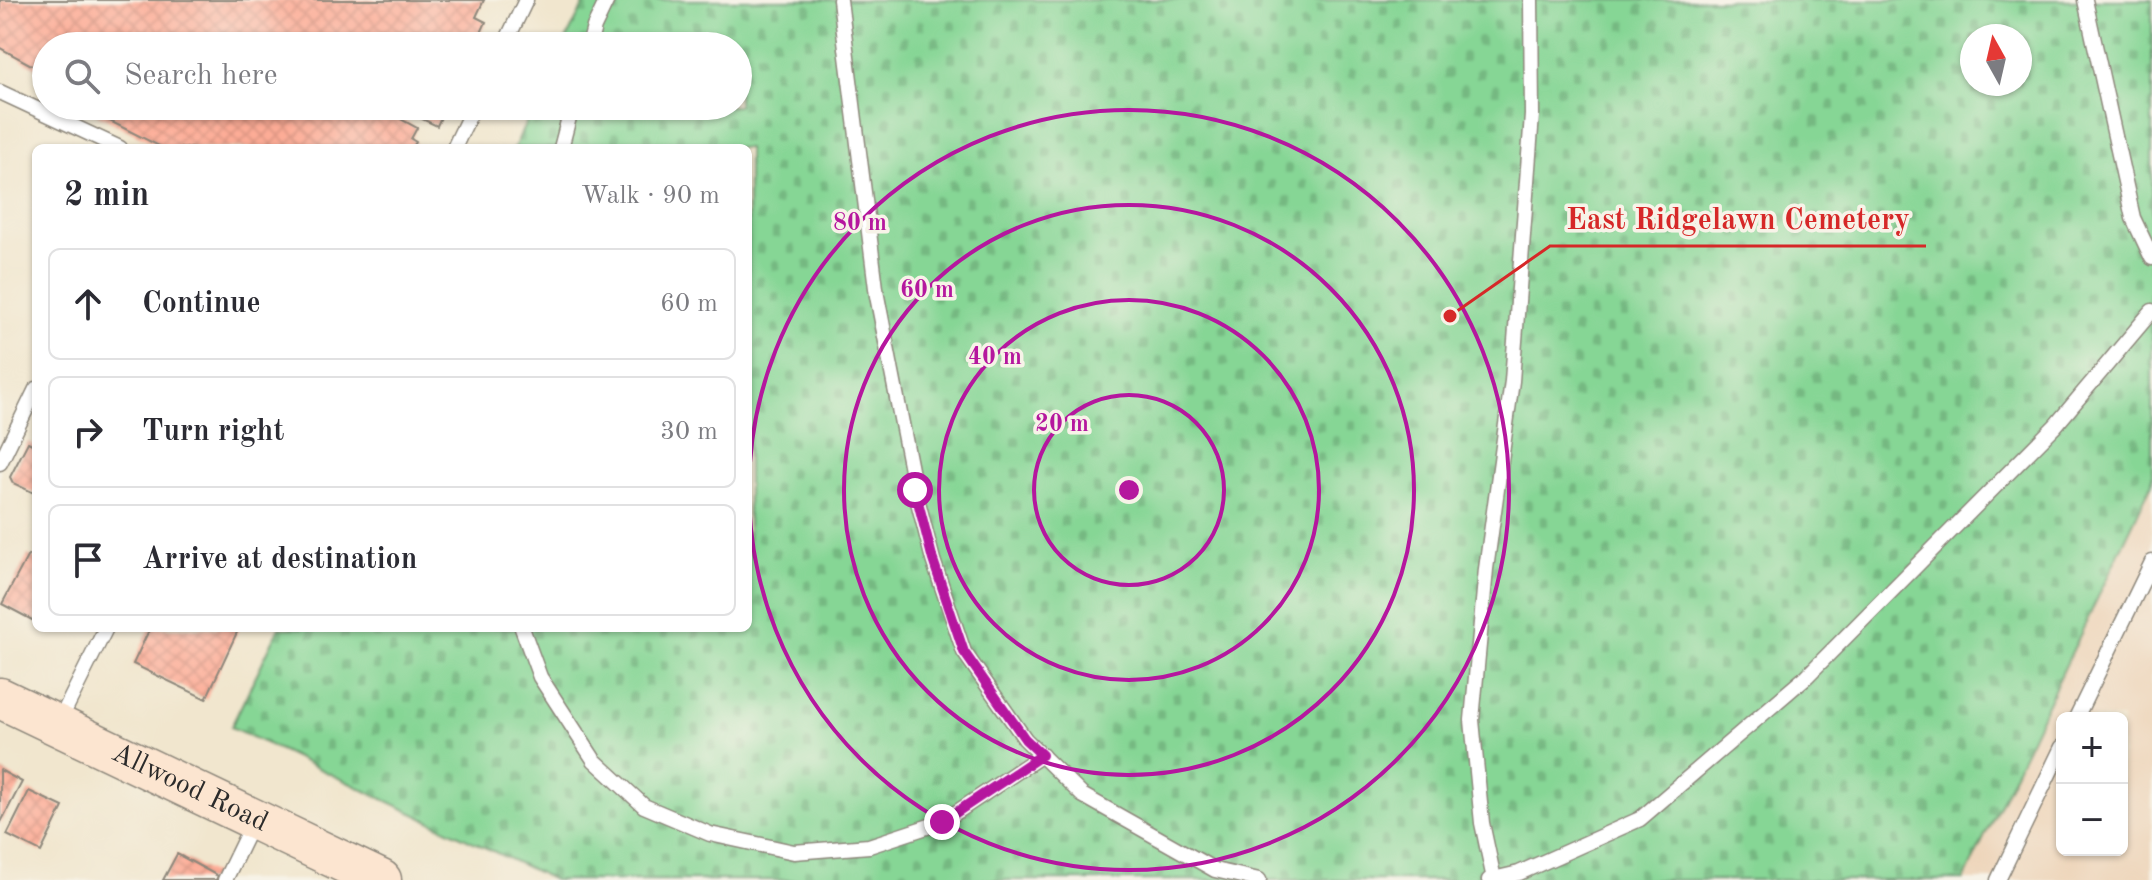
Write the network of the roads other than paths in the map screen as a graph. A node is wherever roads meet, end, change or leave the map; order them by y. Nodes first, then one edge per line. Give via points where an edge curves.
1 (526, 0) edge
2 (607, 0) edge
3 (840, 0) edge
4 (1531, 0) edge
5 (2085, 0) edge
6 (511, 32) edge
7 (593, 32) edge
8 (0, 92) edge
9 (32, 107) edge
10 (60, 120) edge
11 (467, 120) edge
12 (568, 120) edge
13 (111, 144) edge
14 (456, 144) edge
15 (562, 144) edge
16 (2152, 258) edge
17 (2152, 311) edge
18 (32, 397) edge
19 (0, 463) edge
20 (2152, 562) edge
21 (104, 632) edge
22 (523, 632) edge
23 (0, 698) edge
24 (2079, 712) edge
25 (57, 725) junction
26 (1042, 755) junction
27 (2056, 759) edge
28 (254, 820) junction
29 (225, 880) edge
30 (381, 880) edge
31 (1259, 880) edge
32 (1492, 880) edge
33 (1998, 880) edge

1 - 6 lane
2 - 7 lane
3 - 26 lane via 877,296 933,560 964,652
4 - 32 lane via 1532,115 1512,381 1472,720
5 - 16 lane via 2133,218
8 - 9 lane
10 - 13 lane
11 - 14 lane
12 - 15 lane
17 - 32 lane via 2055,426 1795,686 1640,819
18 - 19 lane
20 - 24 lane
21 - 25 lane
22 - 26 lane via 540,677 594,760 644,806 710,834 794,852 869,846 942,822
23 - 25 main road, Allwood Road
25 - 28 main road, Allwood Road
26 - 31 lane via 1082,795 1215,870
27 - 33 lane
28 - 29 lane
28 - 30 main road, Allwood Road

